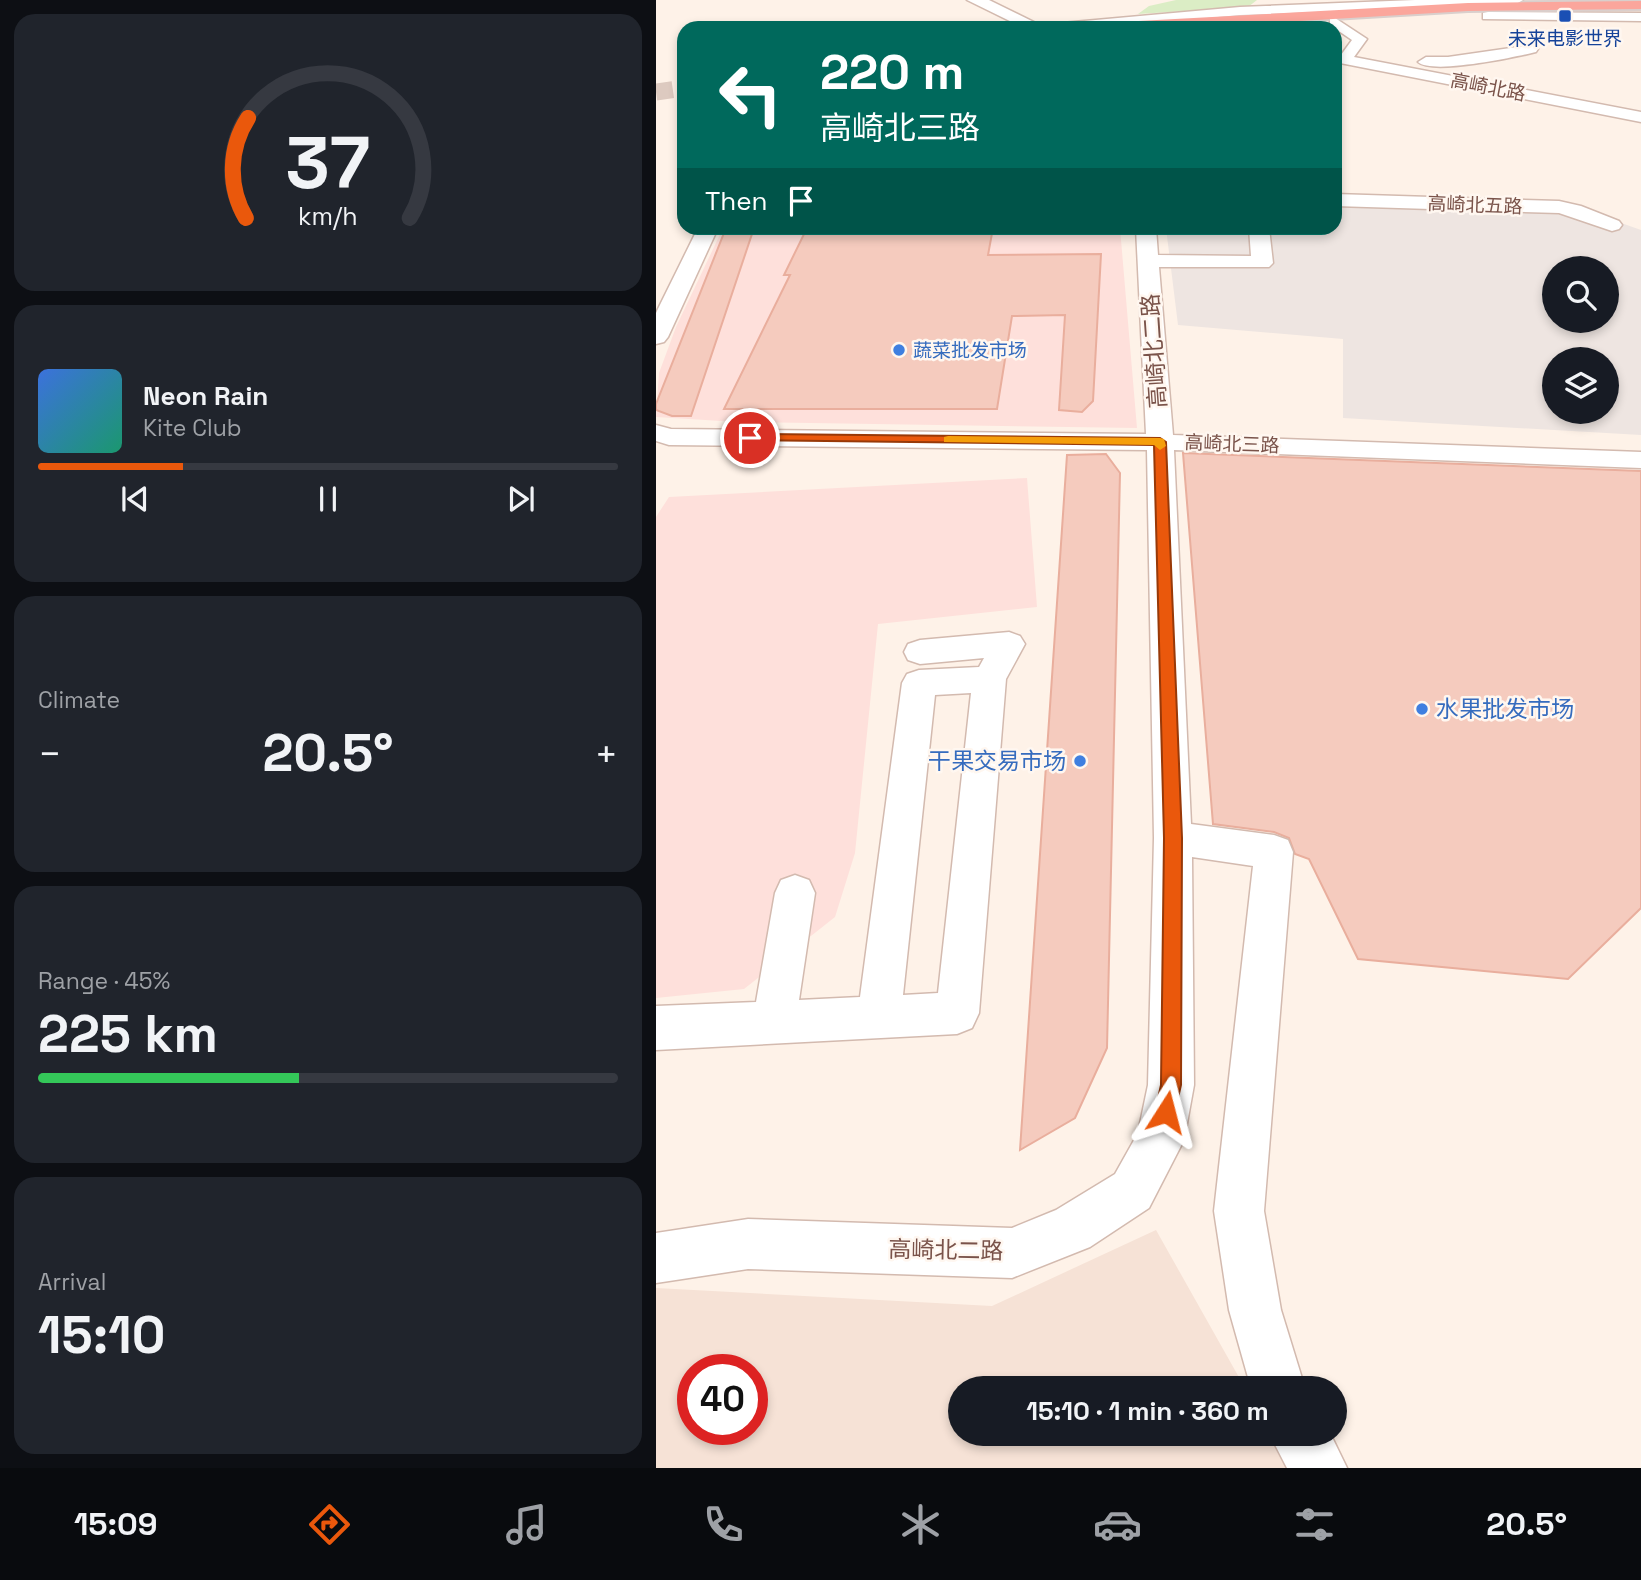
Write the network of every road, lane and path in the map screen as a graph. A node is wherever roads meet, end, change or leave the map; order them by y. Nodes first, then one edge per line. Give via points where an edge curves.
1 (1516, 0) edge
2 (981, 1) edge
3 (1635, 3) edge
4 (1464, 6) edge
5 (1036, 8) dead end
6 (1585, 11) junction
7 (1641, 15) edge
8 (1022, 21) edge
9 (1036, 21) edge
10 (1125, 21) edge
11 (1218, 21) edge
12 (1298, 21) edge
13 (1342, 21) edge
14 (1342, 27) edge
15 (1531, 49) dead end
16 (1343, 57) edge
17 (1641, 117) edge
18 (1342, 200) edge
19 (1612, 225) dead end
20 (705, 235) edge
21 (1260, 235) edge
22 (1147, 244) edge
23 (656, 337) edge
24 (656, 433) edge
25 (1160, 442) junction
26 (1641, 460) edge
27 (920, 652) dead end
28 (989, 679) junction
29 (1173, 838) junction
30 (795, 893) dead end
31 (879, 1017) junction
32 (774, 1022) junction
33 (656, 1028) edge
34 (656, 1258) edge
35 (1274, 1376) edge
36 (1305, 1446) edge
37 (1319, 1468) edge

1 - 4 street
2 - 8 street
3 - 4 highway
3 - 11 highway via 1415,9
4 - 6 highway
4 - 7 street
4 - 10 street via 1240,11
4 - 13 street
5 - 9 street
6 - 7 highway
6 - 12 highway
14 - 16 street via 1360,39
15 - 16 street via 1448,62
16 - 17 street, 高崎北路
18 - 19 street, 高崎北五路 via 1559,207
20 - 23 street
21 - 22 street via 1262,263
22 - 25 street, 高崎北二路
24 - 25 street, 高崎北三路 via 669,437
25 - 26 street, 高崎北三路
25 - 29 street, 高崎北二路 via 1179,590
27 - 28 street via 1009,645
28 - 31 street via 919,683
28 - 31 street via 957,1013
29 - 34 street, 高崎北二路 via 1171,1085 1160,1140 1132,1191 1072,1228 1012,1253 748,1244
29 - 35 street via 1274,852 1239,1211 1255,1310
30 - 32 street
31 - 32 street
32 - 33 street
36 - 37 street

